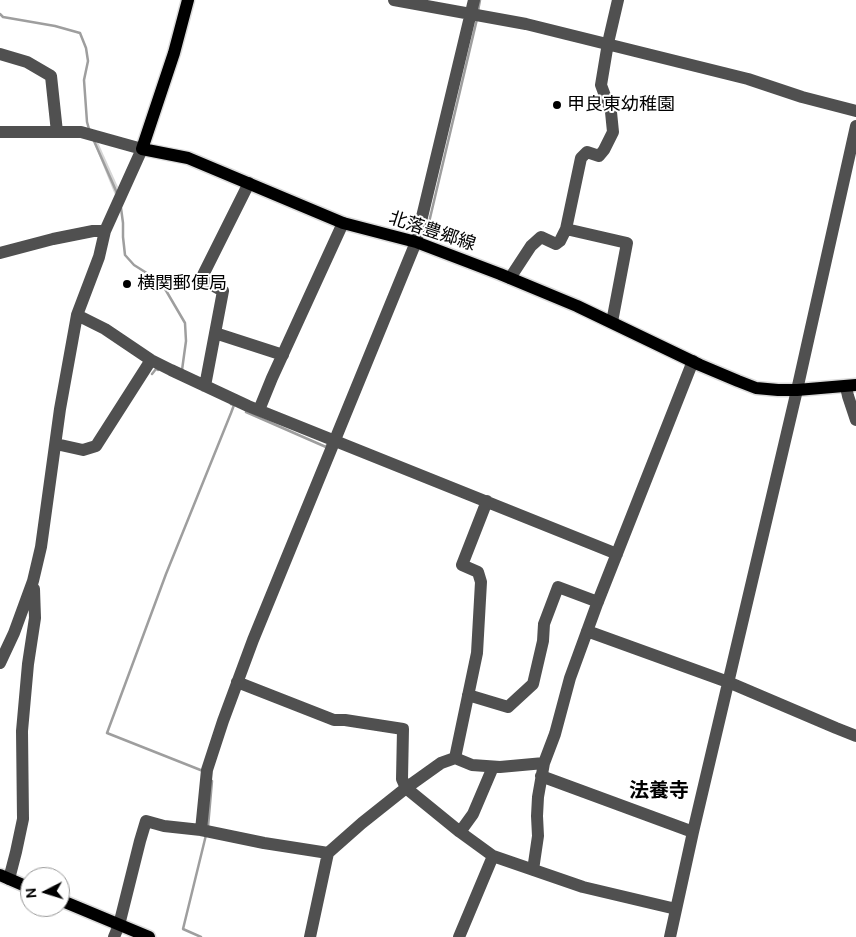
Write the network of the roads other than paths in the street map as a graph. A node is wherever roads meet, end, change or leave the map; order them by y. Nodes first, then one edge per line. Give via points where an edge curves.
1 (188, 0) edge
2 (394, 0) edge
3 (618, 0) edge
4 (472, 6) edge
5 (608, 43) junction
6 (0, 56) edge
7 (856, 111) edge
8 (856, 126) edge
9 (0, 132) edge
10 (57, 132) junction
11 (142, 149) junction
12 (249, 183) junction
13 (343, 223) junction
14 (566, 229) junction
15 (105, 231) junction
16 (416, 242) junction
17 (0, 253) edge
18 (510, 278) junction
19 (77, 315) junction
20 (612, 322) junction
21 (215, 333) junction
22 (283, 355) junction
23 (151, 360) junction
24 (693, 361) junction
25 (205, 386) junction
26 (851, 386) edge
27 (797, 390) junction
28 (259, 410) junction
29 (856, 420) edge
30 (335, 440) junction
31 (56, 444) junction
32 (487, 501) junction
33 (617, 554) junction
34 (33, 581) junction
35 (598, 602) junction
36 (587, 631) junction
37 (0, 663) edge
38 (237, 682) junction
39 (728, 682) junction
40 (468, 694) junction
41 (856, 736) edge
42 (455, 758) junction
43 (544, 762) junction
44 (493, 767) junction
45 (541, 776) junction
46 (406, 788) junction
47 (201, 830) junction
48 (460, 832) junction
49 (693, 832) junction
50 (328, 853) junction
51 (493, 856) junction
52 (533, 870) junction
53 (4, 877) edge
54 (20, 884) edge
55 (70, 906) edge
56 (676, 909) junction
57 (116, 931) edge
58 (149, 937) edge
59 (310, 937) edge
60 (459, 937) edge
61 (670, 937) edge

1 - 11 main road
2 - 4 street
3 - 5 street
4 - 5 street via 526,24
4 - 16 street
5 - 7 street
5 - 14 street via 601,84 611,112 613,132 599,156 587,152 581,158
6 - 10 street via 27,62 51,76
8 - 27 street
9 - 10 street
10 - 11 street via 81,132
11 - 12 main road, 北落豊郷線 via 188,158
11 - 15 street
12 - 13 main road, 北落豊郷線
12 - 21 street via 201,279 223,291
13 - 16 main road, 北落豊郷線
13 - 22 street
14 - 18 street via 556,244 541,237 531,246
14 - 20 street via 627,243
15 - 17 street via 53,238
15 - 19 street via 99,257
16 - 18 main road, 北落豊郷線
16 - 30 street
18 - 20 main road, 北落豊郷線
19 - 23 street via 105,329
19 - 31 street
20 - 24 main road, 北落豊郷線
21 - 22 street
21 - 25 street
22 - 28 street
23 - 25 street
23 - 31 street via 96,446 83,450
24 - 27 main road, 北落豊郷線 via 756,388
24 - 33 street
25 - 28 street
26 - 27 main road, 北落豊郷線
26 - 29 street via 848,396
27 - 39 street
28 - 30 street
30 - 32 street
30 - 38 street
31 - 34 street
32 - 33 street
32 - 40 street via 462,564 478,572 481,582 477,653
33 - 35 street
34 - 37 street
34 - 53 street via 35,618 22,731 23,819 16,852
35 - 36 street
35 - 40 street via 558,587 544,624 544,641 533,684 508,707
36 - 39 street
36 - 43 street
38 - 46 street via 334,720 403,729 402,779
38 - 47 street via 207,770
39 - 41 street
39 - 49 street
40 - 42 street
42 - 44 street via 472,766
42 - 46 street via 442,762
43 - 44 street
43 - 45 street
44 - 48 street via 473,814
45 - 49 street
45 - 52 street
46 - 48 street
46 - 50 street
47 - 50 street
47 - 57 street via 146,821
48 - 51 street
49 - 56 street
50 - 59 street
51 - 52 street
51 - 60 street
52 - 56 street via 583,887
53 - 54 main road
55 - 57 main road
56 - 61 street
57 - 58 main road

